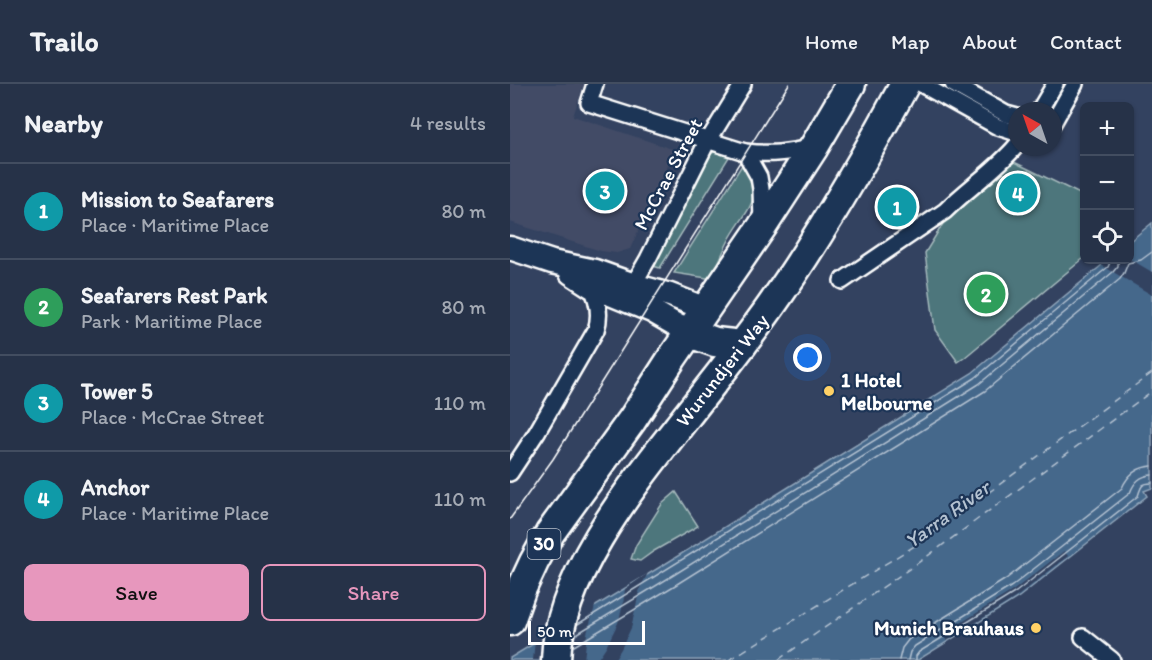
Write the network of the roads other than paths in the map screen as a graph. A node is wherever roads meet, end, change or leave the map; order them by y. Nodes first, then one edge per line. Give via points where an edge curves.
1 (595, 84) edge
2 (743, 84) edge
3 (851, 84) edge
4 (905, 84) edge
5 (921, 84) edge
6 (953, 84) edge
7 (1055, 84) edge
8 (1075, 84) edge
9 (967, 100) junction
10 (1044, 102) edge
11 (1062, 107) edge
12 (1008, 115) edge
13 (1008, 130) edge
14 (708, 140) junction
15 (814, 147) junction
16 (745, 152) junction
17 (1008, 154) edge
18 (762, 227) junction
19 (510, 248) edge
20 (552, 262) junction
21 (842, 281) dead end
22 (633, 285) junction
23 (591, 286) junction
24 (706, 309) junction
25 (690, 333) junction
26 (743, 345) junction
27 (510, 473) edge
28 (510, 621) edge
29 (1083, 637) dead end
30 (556, 660) edge
31 (1112, 660) edge

1 - 14 street via 589,103
2 - 14 street, McCrae Street
3 - 15 highway, 30
4 - 26 highway, Wurundjeri Way / 30 via 812,245
5 - 9 street
6 - 9 street
7 - 10 street
8 - 11 street
9 - 12 street
9 - 13 street via 998,127
14 - 16 street
14 - 22 street, McCrae Street
15 - 16 street via 779,154
15 - 18 highway, 30
16 - 18 street via 758,171
17 - 21 street via 945,211
18 - 24 highway, 30
19 - 20 street
20 - 22 street via 596,271
20 - 23 street
22 - 24 street
23 - 25 street via 652,311
23 - 27 street via 599,309 596,330
24 - 25 highway, 30
24 - 26 highway
25 - 26 highway via 715,342
25 - 28 highway, 30 via 550,533
26 - 30 highway, Wurundjeri Way / 30 via 633,486 599,537 565,611
29 - 31 street

